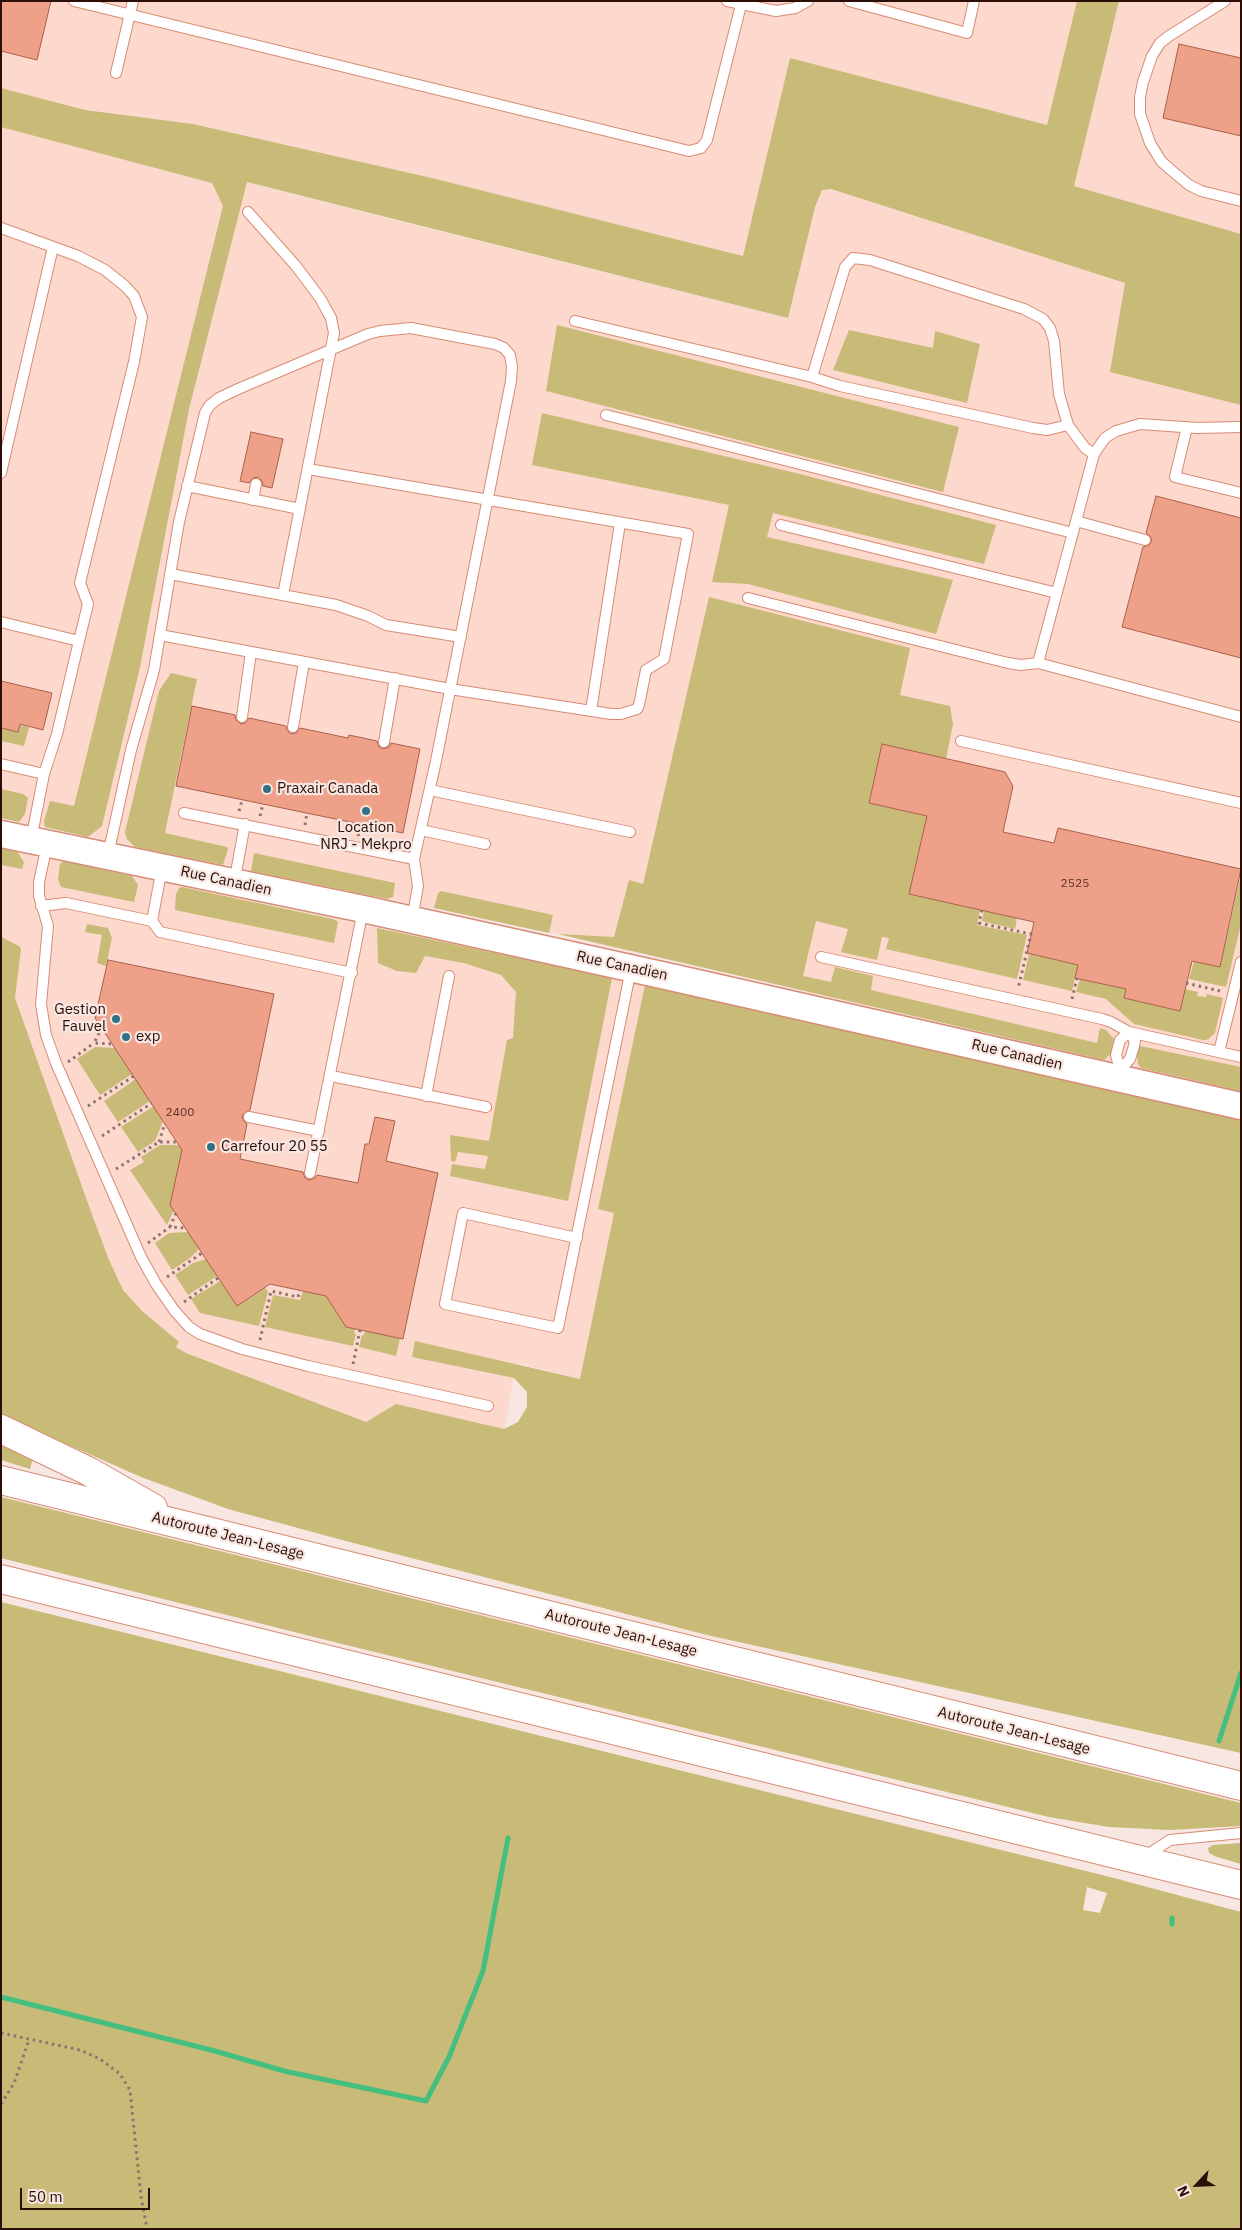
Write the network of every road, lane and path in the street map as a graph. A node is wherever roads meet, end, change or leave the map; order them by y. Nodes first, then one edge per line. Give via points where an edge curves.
1 (74, 1) edge
2 (132, 1) edge
3 (727, 1) edge
4 (808, 1) edge
5 (974, 1) edge
6 (1225, 1) edge
7 (856, 2) edge
8 (741, 5) junction
9 (130, 14) junction
10 (116, 73) dead end
11 (1241, 201) edge
12 (248, 212) dead end
13 (1, 228) edge
14 (53, 247) junction
15 (575, 321) dead end
16 (332, 349) junction
17 (812, 376) junction
18 (606, 414) dead end
19 (1068, 425) junction
20 (1188, 427) junction
21 (1241, 427) edge
22 (1094, 454) junction
23 (308, 468) junction
24 (1, 473) edge
25 (256, 484) dead end
26 (187, 486) junction
27 (1241, 493) edge
28 (253, 500) junction
29 (488, 500) junction
30 (300, 509) junction
31 (1076, 521) junction
32 (620, 522) junction
33 (781, 525) dead end
34 (1073, 533) junction
35 (1145, 540) dead end
36 (170, 574) junction
37 (1057, 593) junction
38 (283, 594) junction
39 (748, 598) dead end
40 (1, 622) edge
41 (160, 635) junction
42 (461, 637) junction
43 (79, 641) junction
44 (251, 652) junction
45 (304, 662) junction
46 (1038, 663) junction
47 (395, 678) junction
48 (450, 689) junction
49 (591, 711) junction
50 (242, 717) dead end
51 (1241, 717) edge
52 (293, 727) dead end
53 (961, 741) dead end
54 (384, 742) dead end
55 (1, 764) edge
56 (44, 774) junction
57 (430, 790) junction
58 (1241, 803) edge
59 (184, 813) dead end
60 (245, 824) junction
61 (421, 830) junction
62 (630, 832) dead end
63 (1, 834) edge
64 (39, 842) junction
65 (485, 844) dead end
66 (108, 856) junction
67 (414, 859) junction
68 (162, 868) junction
69 (234, 883) junction
70 (42, 906) junction
71 (363, 910) junction
72 (982, 910) dead end
73 (412, 920) junction
74 (152, 921) junction
75 (821, 957) dead end
76 (1241, 962) edge
77 (632, 968) junction
78 (352, 973) junction
79 (449, 976) dead end
80 (1077, 978) dead end
81 (1020, 979) dead end
82 (1186, 984) dead end
83 (1074, 992) dead end
84 (1226, 993) dead end
85 (102, 1027) dead end
86 (1129, 1032) junction
87 (94, 1043) junction
88 (113, 1044) dead end
89 (1218, 1052) junction
90 (75, 1057) dead end
91 (1241, 1057) edge
92 (1118, 1074) junction
93 (134, 1076) dead end
94 (331, 1076) junction
95 (426, 1096) junction
96 (102, 1097) dead end
97 (152, 1103) dead end
98 (1241, 1106) edge
99 (486, 1107) dead end
100 (248, 1117) dead end
101 (165, 1123) dead end
102 (319, 1131) junction
103 (159, 1142) junction
104 (177, 1142) dead end
105 (91, 1143) junction
106 (310, 1173) dead end
107 (105, 1176) junction
108 (176, 1213) dead end
109 (170, 1227) junction
110 (186, 1228) dead end
111 (577, 1238) junction
112 (152, 1240) dead end
113 (202, 1253) dead end
114 (174, 1273) dead end
115 (218, 1278) dead end
116 (270, 1284) dead end
117 (300, 1290) dead end
118 (271, 1291) junction
119 (190, 1298) dead end
120 (263, 1327) dead end
121 (360, 1330) dead end
122 (357, 1346) dead end
123 (488, 1406) dead end
124 (1, 1428) edge
125 (1, 1480) edge
126 (182, 1525) junction
127 (1, 1579) edge
128 (1241, 1786) edge
129 (1241, 1833) edge
130 (1150, 1862) junction
131 (1241, 1884) edge
132 (1, 2034) edge
133 (29, 2040) junction
134 (1, 2104) edge
135 (147, 2229) edge

1 - 9 lane
2 - 9 lane
3 - 8 lane
4 - 8 lane via 776,12
5 - 7 lane via 966,33
6 - 11 lane via 1160,43 1143,82 1140,114 1150,144 1171,170 1201,191
8 - 9 lane via 707,140 701,148 688,151
9 - 10 lane
12 - 16 lane via 320,298 333,326
13 - 14 lane
14 - 24 lane
14 - 43 lane via 104,270 125,286 142,317 80,583 88,604
15 - 17 lane
16 - 23 lane
16 - 26 lane via 225,395 210,405 204,413
16 - 29 lane via 368,334 410,328 504,348 510,355 511,381
17 - 19 lane via 840,386 1033,428 1047,430
17 - 19 lane via 844,267 854,258 860,258 1024,309 1043,319 1054,341 1059,394
18 - 34 lane
19 - 22 lane via 1085,448
20 - 21 lane
20 - 22 lane via 1148,423 1129,426 1105,438
20 - 27 lane via 1175,477
22 - 31 lane
23 - 29 lane
23 - 30 lane
25 - 28 lane
26 - 28 lane
26 - 36 lane
28 - 30 lane
29 - 32 lane
29 - 42 lane
30 - 38 lane
31 - 34 lane
31 - 35 lane
32 - 49 lane
32 - 49 lane via 688,534 664,659 646,670 639,705 622,714
33 - 37 lane
34 - 37 lane
36 - 38 lane
36 - 41 lane
37 - 46 lane
38 - 42 lane via 336,605 386,625
39 - 46 lane via 1008,663
40 - 43 lane
41 - 44 lane
41 - 66 lane
42 - 48 lane
43 - 56 lane via 58,734
44 - 45 lane
44 - 50 lane
45 - 47 lane
45 - 52 lane
46 - 51 lane
47 - 48 lane
47 - 54 lane
48 - 49 lane
48 - 57 lane
53 - 58 lane
55 - 56 lane
56 - 64 lane
57 - 61 lane
57 - 62 lane
59 - 60 lane
60 - 67 lane
60 - 69 lane
61 - 65 lane
61 - 67 lane
63 - 64 street, Rue Canadien
64 - 66 street, Rue Canadien
64 - 70 lane via 39,896
66 - 68 street, Rue Canadien
67 - 73 lane via 418,886
68 - 69 street, Rue Canadien
68 - 74 lane
69 - 71 street, Rue Canadien
70 - 74 lane via 66,903
70 - 105 lane via 48,926 41,1004 46,1035
71 - 73 street, Rue Canadien
71 - 78 lane
72 - 81 path via 979,923 1031,934
73 - 77 street, Rue Canadien
74 - 78 lane via 160,932
75 - 86 lane via 1102,1019
76 - 89 lane
77 - 92 street, Rue Canadien
77 - 111 lane
78 - 94 lane
79 - 95 lane
80 - 83 path
82 - 84 path
85 - 87 path
86 - 89 lane
86 - 92 lane via 1120,1040 1118,1047
86 - 92 lane via 1135,1041 1130,1059
87 - 88 path
87 - 90 path
89 - 91 lane
92 - 98 street, Rue Canadien
93 - 96 path
94 - 95 lane
94 - 102 lane
95 - 99 lane
97 - 105 path
100 - 102 lane
101 - 103 path
102 - 106 lane
103 - 104 path
103 - 107 path
105 - 107 lane
107 - 123 lane via 156,1284 174,1310 200,1334 308,1366
108 - 109 path
109 - 110 path
109 - 112 path
111 - 111 lane via 558,1328 444,1304 463,1213
113 - 114 path
115 - 119 path
116 - 118 path
117 - 118 path via 298,1297
118 - 120 path
121 - 122 path
124 - 126 highway via 88,1471
125 - 126 highway, Autoroute Jean-Lesage
126 - 128 highway, Autoroute Jean-Lesage
127 - 130 highway
129 - 130 lane via 1170,1840 1153,1851
130 - 131 highway
132 - 133 path
133 - 134 path via 14,2083
133 - 135 path via 80,2050 100,2059 120,2074 130,2090

